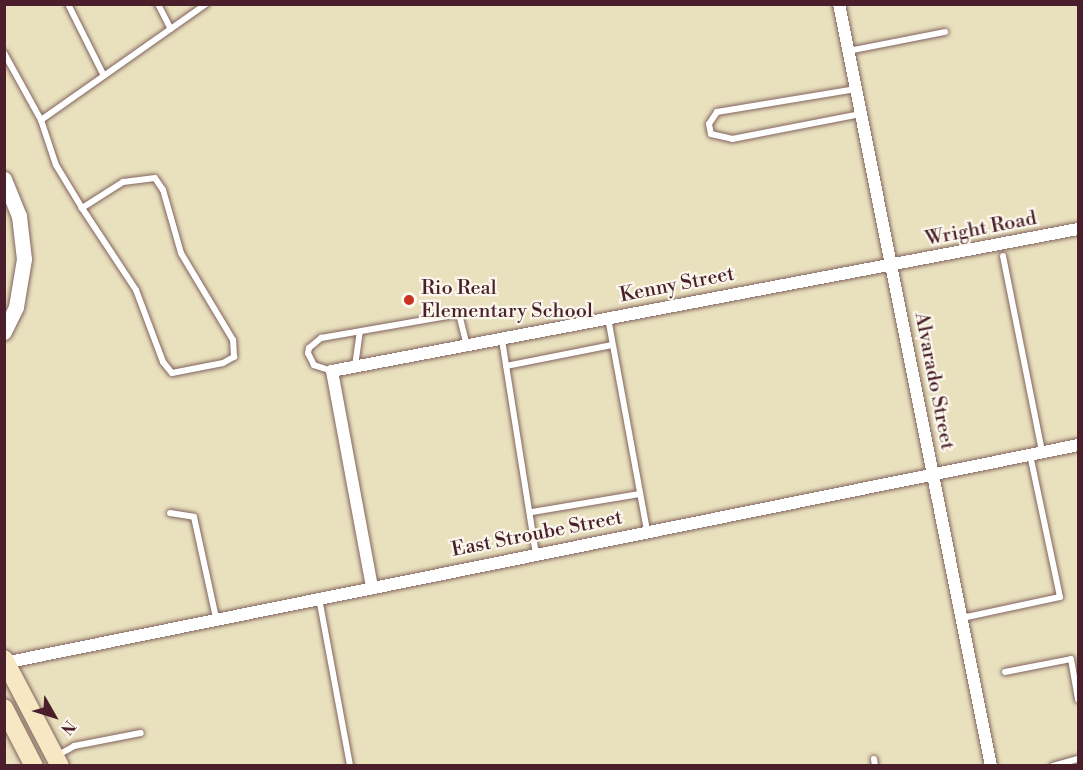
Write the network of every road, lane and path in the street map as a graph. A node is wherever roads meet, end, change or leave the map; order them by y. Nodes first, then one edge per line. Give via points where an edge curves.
1 (68, 4) edge
2 (158, 4) edge
3 (206, 4) edge
4 (839, 4) edge
5 (171, 29) junction
6 (945, 32) dead end
7 (848, 51) junction
8 (4, 53) edge
9 (104, 76) junction
10 (856, 89) junction
11 (861, 114) junction
12 (41, 120) junction
13 (4, 179) edge
14 (82, 208) junction
15 (1078, 229) edge
16 (1003, 256) dead end
17 (891, 264) junction
18 (608, 318) junction
19 (4, 332) edge
20 (360, 332) junction
21 (502, 340) junction
22 (612, 345) junction
23 (467, 346) junction
24 (506, 366) junction
25 (355, 367) junction
26 (332, 371) junction
27 (1078, 445) edge
28 (1036, 453) junction
29 (932, 474) junction
30 (640, 494) junction
31 (170, 513) dead end
32 (532, 513) junction
33 (647, 531) junction
34 (536, 554) junction
35 (372, 586) junction
36 (319, 597) junction
37 (216, 618) junction
38 (961, 618) junction
39 (5, 662) edge
40 (1005, 672) dead end
41 (1078, 699) edge
42 (4, 708) edge
43 (141, 733) dead end
44 (1078, 759) edge
45 (57, 761) edge
46 (34, 765) edge
47 (350, 765) edge
48 (991, 765) edge
49 (1053, 765) edge

1 - 9 lane
2 - 5 lane
3 - 5 lane
4 - 7 street, Alvarado Street
5 - 9 lane
6 - 7 lane
7 - 10 street, Alvarado Street
8 - 12 lane
9 - 12 lane
10 - 11 street, Alvarado Street
10 - 11 lane via 717,112 709,124 711,134 732,139
11 - 17 street, Alvarado Street
12 - 14 lane via 56,165
13 - 19 street via 19,216 24,259 16,307
14 - 14 lane via 136,290 163,362 172,373 224,363 234,357 233,340 181,253 163,190 155,178 123,182
15 - 17 street, Wright Road
16 - 28 lane
17 - 18 street, Kenny Street
17 - 29 street, Alvarado Street
18 - 21 street, Kenny Street
18 - 22 lane
20 - 23 lane via 459,314
20 - 25 lane
20 - 26 lane via 321,338 309,348 314,365
21 - 23 street, Kenny Street
21 - 24 lane
22 - 24 lane
22 - 30 lane
23 - 25 street, Kenny Street
24 - 32 lane
25 - 26 street, Kenny Street
26 - 35 street
27 - 28 street, East Stroube Street
28 - 29 street, East Stroube Street
28 - 38 lane via 1060,597
29 - 33 street, East Stroube Street
29 - 38 street, Alvarado Street
30 - 32 lane
30 - 33 lane
31 - 37 lane via 194,517
32 - 34 lane
33 - 34 street, East Stroube Street
34 - 35 street, East Stroube Street
35 - 36 street, East Stroube Street
36 - 37 street, East Stroube Street
36 - 47 lane
37 - 39 street, East Stroube Street
38 - 48 street, Alvarado Street
39 - 45 main road
40 - 41 lane via 1071,659
42 - 46 main road
43 - 45 lane via 74,746
44 - 49 lane

